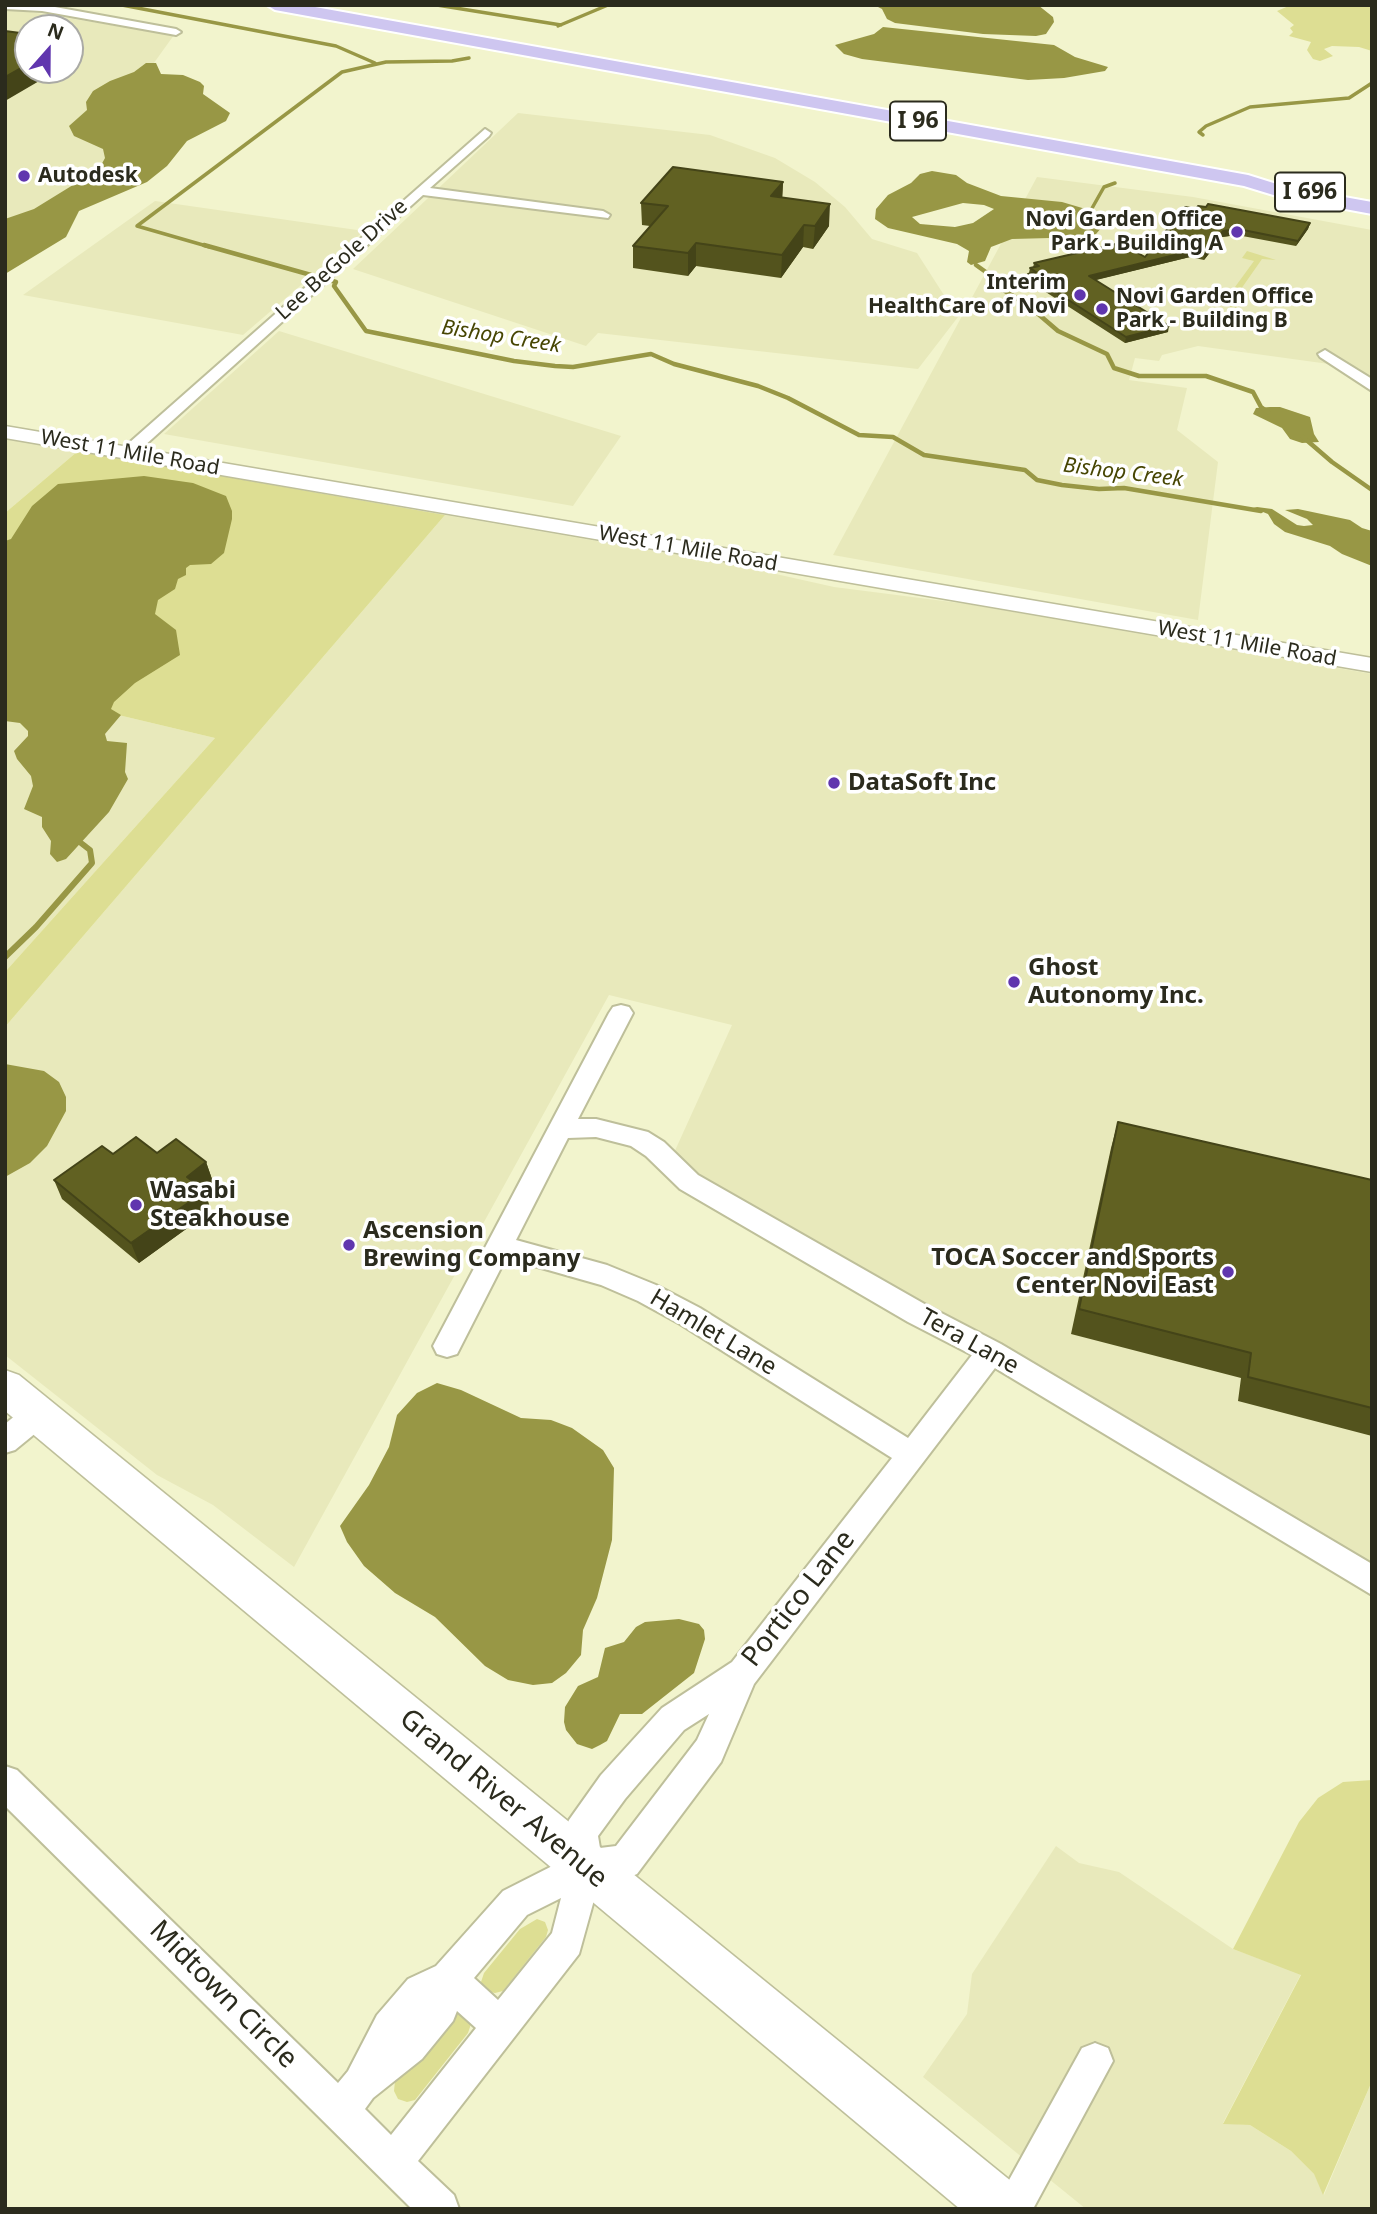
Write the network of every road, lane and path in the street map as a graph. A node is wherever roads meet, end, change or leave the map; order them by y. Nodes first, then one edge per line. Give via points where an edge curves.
1 (275, 5) edge
2 (357, 5) edge
3 (5, 6) edge
4 (37, 7) edge
5 (506, 29) dead end
6 (176, 32) dead end
7 (546, 37) junction
8 (485, 133) dead end
9 (1262, 165) dead end
10 (420, 191) junction
11 (1372, 206) edge
12 (603, 215) dead end
13 (1325, 354) dead end
14 (1372, 386) edge
15 (5, 432) edge
16 (127, 453) junction
17 (1372, 665) edge
18 (621, 1013) dead end
19 (561, 1129) junction
20 (499, 1246) junction
21 (447, 1346) dead end
22 (991, 1352) junction
23 (16, 1414) edge
24 (911, 1455) junction
25 (1372, 1581) edge
26 (743, 1673) junction
27 (11, 1798) edge
28 (605, 1865) junction
29 (449, 1979) junction
30 (500, 2026) junction
31 (1095, 2061) dead end
32 (350, 2098) junction
33 (393, 2163) junction
34 (440, 2209) edge
35 (1003, 2209) edge
36 (1012, 2209) edge

1 - 11 highway, I 96
2 - 7 highway, I 96
3 - 4 street
4 - 6 street
5 - 7 highway
7 - 9 highway, I 96
8 - 10 street
10 - 12 street, Lee BeGole Drive
10 - 16 street, Lee BeGole Drive
13 - 14 street
15 - 16 street, West 11 Mile Road
16 - 17 street, West 11 Mile Road
18 - 19 street
19 - 20 street
19 - 22 street, Tera Lane via 596,1128 639,1139 689,1182
20 - 21 street
20 - 24 street, Hamlet Lane via 607,1276 647,1293
22 - 24 street, Portico Lane
22 - 25 street, Tera Lane
23 - 28 main road, Grand River Avenue
24 - 26 street, Portico Lane
26 - 28 street via 709,1751
26 - 28 street, Portico Lane via 673,1719 613,1787 581,1832
27 - 32 street, Midtown Circle
28 - 29 street via 515,1903
28 - 30 street via 567,1942
28 - 35 main road, Grand River Avenue
29 - 30 street
29 - 32 street via 421,1992 390,2028
30 - 33 street
31 - 36 street
32 - 33 street, Midtown Circle
33 - 34 street, Midtown Circle

